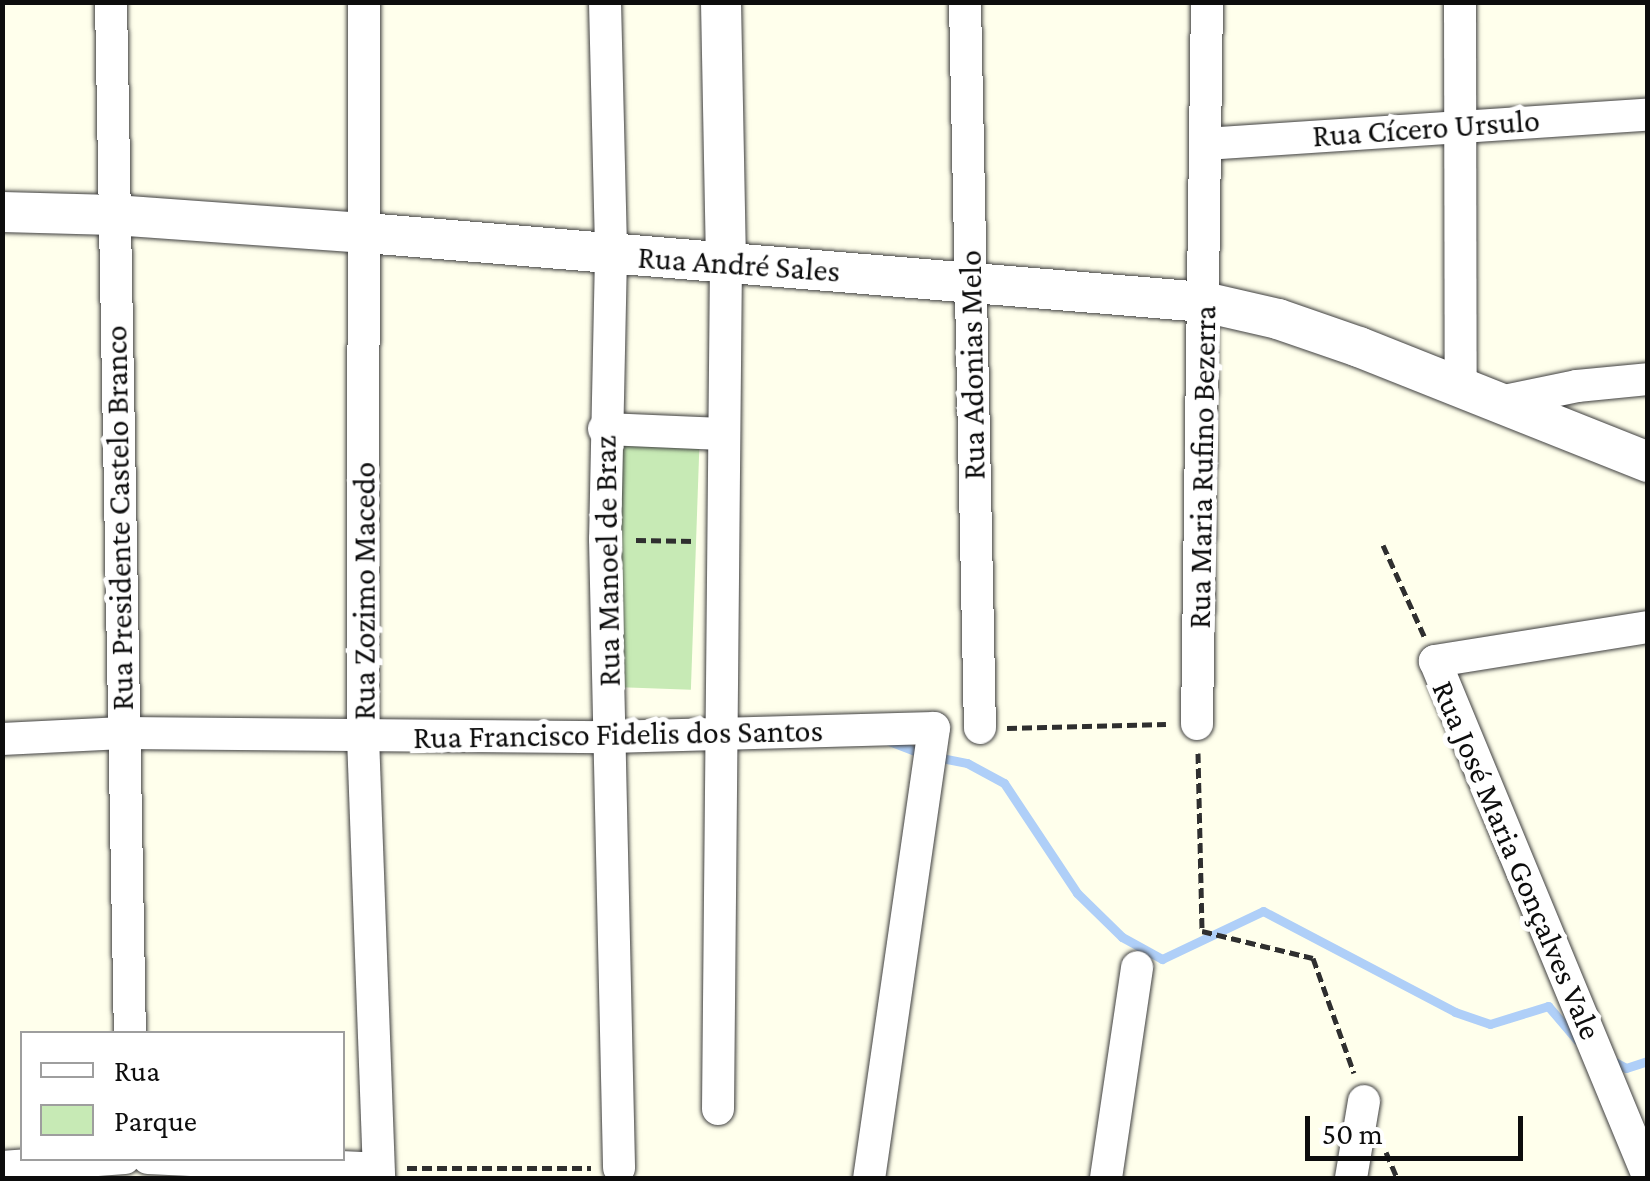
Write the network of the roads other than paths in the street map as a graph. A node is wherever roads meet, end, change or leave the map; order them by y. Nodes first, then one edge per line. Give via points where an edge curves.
1 (110, 2) edge
2 (364, 2) edge
3 (605, 2) edge
4 (720, 2) edge
5 (965, 2) edge
6 (1208, 2) edge
7 (1460, 2) edge
8 (1648, 114) edge
9 (1462, 124) junction
10 (1206, 144) junction
11 (2, 212) edge
12 (114, 215) junction
13 (366, 233) junction
14 (611, 255) junction
15 (726, 263) junction
16 (971, 280) junction
17 (1204, 302) junction
18 (1648, 379) edge
19 (1478, 397) junction
20 (604, 429) junction
21 (724, 434) junction
22 (1648, 462) edge
23 (1648, 627) edge
24 (1197, 724) road end
25 (980, 728) road end
26 (124, 733) junction
27 (723, 734) junction
28 (363, 737) junction
29 (610, 737) junction
30 (2, 738) edge
31 (1136, 967) dead end
32 (130, 1031) edge
33 (1364, 1101) road end
34 (718, 1109) dead end
35 (90, 1161) edge
36 (191, 1161) edge
37 (2, 1168) edge
38 (619, 1168) road end
39 (379, 1174) edge
40 (1648, 1176) edge
41 (868, 1178) edge
42 (1106, 1178) edge
43 (1351, 1178) edge

1 - 12 street, Rua Presidente Castelo Branco
2 - 13 street, Rua Zozimo Macedo
3 - 14 street, Rua Manoel de Braz
4 - 15 street
5 - 16 street, Rua Adonias Melo
6 - 10 street, Rua Maria Rufino Bezerra
7 - 9 street
8 - 9 street, Rua Cícero Ursulo
9 - 10 street, Rua Cícero Ursulo
9 - 19 street
10 - 17 street, Rua Maria Rufino Bezerra
11 - 12 street, Rua André Sales
12 - 13 street, Rua André Sales
12 - 26 street, Rua Presidente Castelo Branco
13 - 14 street, Rua André Sales
13 - 28 street, Rua Zozimo Macedo
14 - 15 street, Rua André Sales
14 - 20 street, Rua Manoel de Braz
15 - 16 street, Rua André Sales
15 - 21 street
16 - 17 street, Rua André Sales
16 - 25 street, Rua Adonias Melo
17 - 19 street, Rua André Sales via 1359,347
17 - 24 street, Rua Maria Rufino Bezerra
18 - 19 street
19 - 22 street, Rua André Sales
20 - 21 street
20 - 29 street, Rua Manoel de Braz
21 - 27 street
23 - 40 street, Rua José Maria Gonçalves Vale via 1435,662
26 - 28 street, Rua Francisco Fidelis dos Santos
26 - 30 street, Rua Francisco Fidelis dos Santos
26 - 32 street, Rua Presidente Castelo Branco
27 - 29 street, Rua Francisco Fidelis dos Santos
27 - 34 street
27 - 41 street, Rua Francisco Fidelis dos Santos via 934,728
28 - 29 street, Rua Francisco Fidelis dos Santos
28 - 39 street, Rua Zozimo Macedo
29 - 38 street, Rua Manoel de Braz
31 - 42 street
33 - 43 street
35 - 37 street
36 - 39 street

